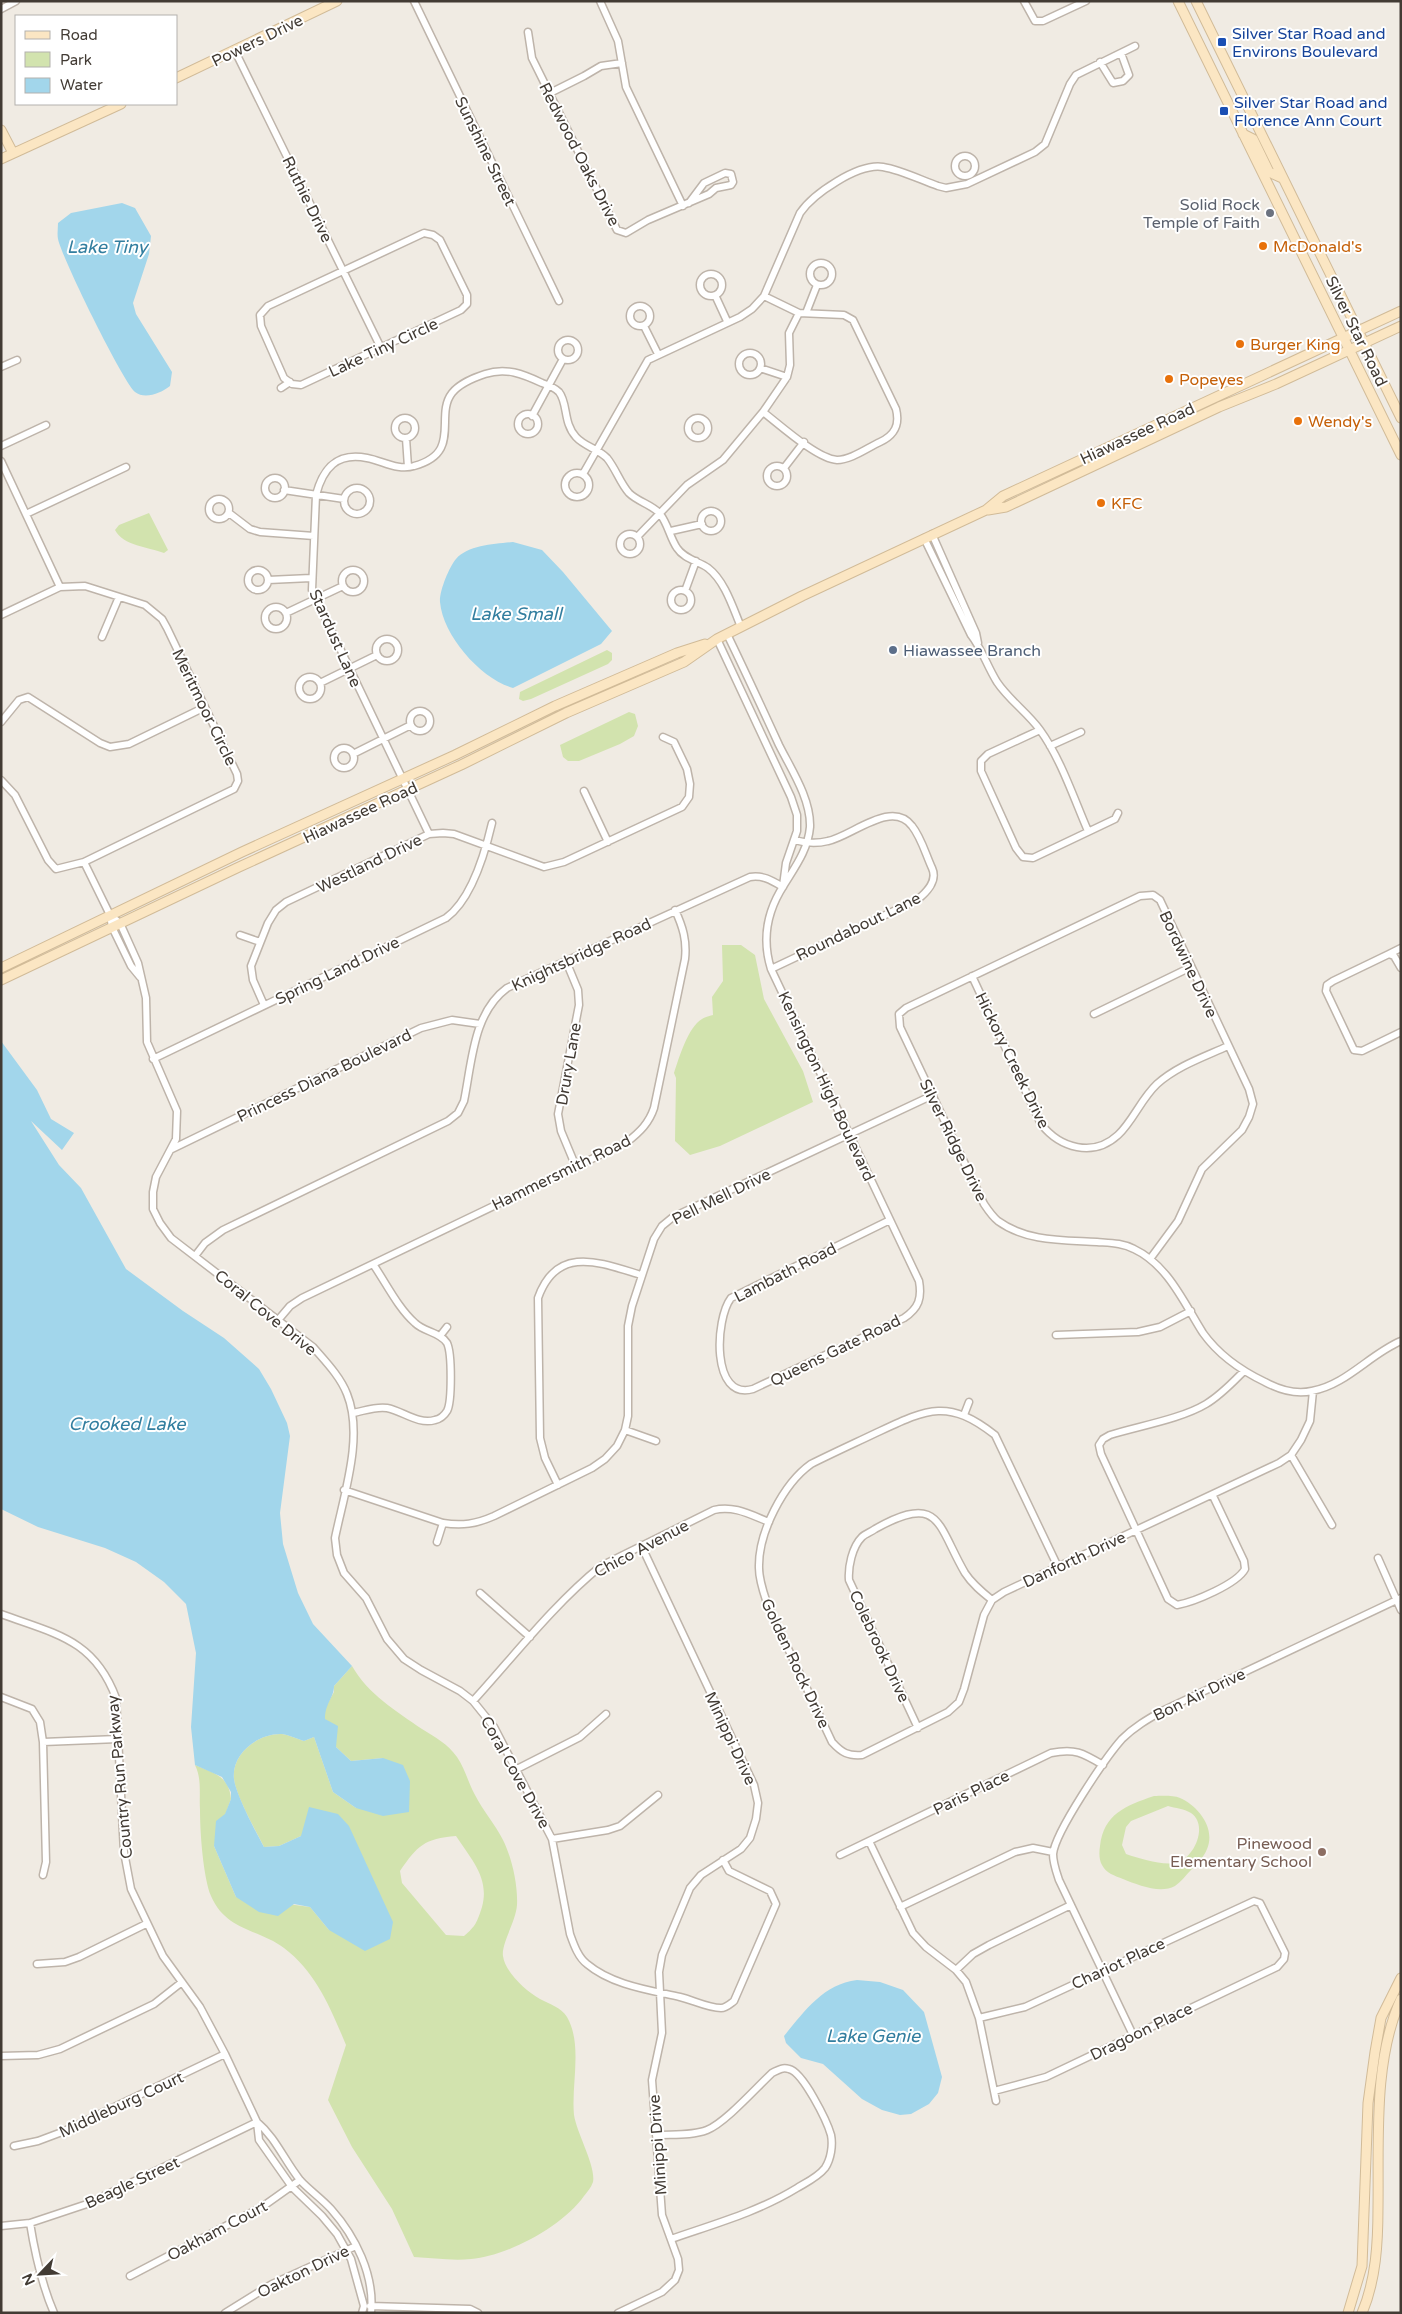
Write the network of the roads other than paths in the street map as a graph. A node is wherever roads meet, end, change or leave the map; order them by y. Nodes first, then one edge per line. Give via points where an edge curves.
1 (16, 1) edge
2 (337, 1) edge
3 (414, 1) edge
4 (600, 1) edge
5 (1024, 1) edge
6 (1086, 1) edge
7 (1178, 1) edge
8 (1196, 1) edge
9 (1, 8) edge
10 (528, 32) dead end
11 (1136, 46) dead end
12 (235, 51) junction
13 (1122, 53) junction
14 (1100, 62) junction
15 (622, 63) junction
16 (178, 77) edge
17 (550, 93) junction
18 (119, 105) edge
19 (1, 130) edge
20 (1243, 134) junction
21 (13, 153) junction
22 (1, 159) edge
23 (1282, 178) junction
24 (686, 205) junction
25 (343, 270) junction
26 (817, 285) dead end
27 (715, 295) dead end
28 (764, 296) junction
29 (560, 300) dead end
30 (1401, 311) edge
31 (802, 313) junction
32 (727, 321) junction
33 (644, 326) dead end
34 (1401, 326) edge
35 (1357, 331) junction
36 (1342, 338) junction
37 (1363, 344) junction
38 (381, 348) junction
39 (1348, 350) junction
40 (658, 354) junction
41 (564, 359) dead end
42 (17, 360) dead end
43 (1, 367) edge
44 (760, 368) dead end
45 (786, 377) junction
46 (290, 382) junction
47 (550, 386) junction
48 (280, 388) dead end
49 (763, 412) junction
50 (532, 416) dead end
51 (1401, 418) edge
52 (46, 425) dead end
53 (406, 438) dead end
54 (804, 442) junction
55 (1, 446) edge
56 (597, 450) junction
57 (1401, 455) edge
58 (1, 461) edge
59 (126, 467) dead end
60 (408, 467) junction
61 (784, 468) dead end
62 (583, 474) dead end
63 (284, 490) dead end
64 (316, 495) junction
65 (344, 499) junction
66 (986, 510) junction
67 (659, 513) junction
68 (26, 514) junction
69 (229, 514) dead end
70 (702, 524) dead end
71 (671, 531) junction
72 (314, 536) junction
73 (928, 536) junction
74 (637, 537) dead end
75 (696, 561) junction
76 (311, 578) junction
77 (268, 580) dead end
78 (343, 586) dead end
79 (60, 587) junction
80 (685, 590) dead end
81 (119, 597) junction
82 (315, 599) junction
83 (286, 613) dead end
84 (1, 615) edge
85 (741, 627) junction
86 (727, 634) junction
87 (102, 637) dead end
88 (717, 639) junction
89 (377, 655) dead end
90 (349, 670) junction
91 (320, 683) dead end
92 (205, 708) junction
93 (1, 722) edge
94 (411, 725) dead end
95 (1040, 730) junction
96 (1081, 732) dead end
97 (663, 737) dead end
98 (382, 738) junction
99 (1050, 746) junction
100 (353, 754) dead end
101 (1, 780) edge
102 (402, 780) junction
103 (408, 790) junction
104 (584, 791) dead end
105 (1118, 813) dead end
106 (492, 823) dead end
107 (1088, 831) junction
108 (429, 834) junction
109 (794, 840) junction
110 (608, 842) junction
111 (807, 843) junction
112 (487, 846) junction
113 (84, 862) junction
114 (783, 887) junction
115 (675, 910) junction
116 (110, 916) junction
117 (116, 925) junction
118 (240, 935) dead end
119 (260, 942) junction
120 (1401, 948) edge
121 (1390, 954) junction
122 (566, 961) junction
123 (1191, 967) junction
124 (1, 968) edge
125 (1401, 968) edge
126 (771, 969) junction
127 (972, 976) junction
128 (1, 980) edge
129 (264, 1005) junction
130 (1094, 1014) dead end
131 (480, 1024) junction
132 (900, 1027) joint
133 (1401, 1032) edge
134 (1228, 1046) junction
135 (153, 1059) junction
136 (933, 1095) junction
137 (850, 1134) junction
138 (172, 1149) junction
139 (576, 1167) junction
140 (890, 1220) junction
141 (195, 1256) junction
142 (1150, 1259) junction
143 (373, 1264) junction
144 (641, 1275) junction
145 (919, 1281) joint
146 (1191, 1311) junction
147 (279, 1319) junction
148 (447, 1327) dead end
149 (1056, 1335) dead end
150 (440, 1336) junction
151 (1401, 1341) edge
152 (1244, 1370) junction
153 (754, 1389) joint
154 (1313, 1391) junction
155 (969, 1402) dead end
156 (353, 1413) junction
157 (964, 1416) junction
158 (625, 1430) junction
159 (656, 1441) dead end
160 (1291, 1455) junction
161 (558, 1485) junction
162 (344, 1490) junction
163 (1213, 1496) junction
164 (769, 1522) junction
165 (443, 1523) junction
166 (1332, 1525) dead end
167 (1137, 1530) junction
168 (437, 1542) dead end
169 (641, 1545) junction
170 (1378, 1558) dead end
171 (1058, 1567) junction
172 (480, 1593) dead end
173 (1399, 1599) edge
174 (992, 1600) junction
175 (1401, 1610) edge
176 (1, 1614) edge
177 (530, 1637) junction
178 (1, 1697) edge
179 (473, 1701) junction
180 (606, 1714) dead end
181 (918, 1728) junction
182 (118, 1738) junction
183 (42, 1742) junction
184 (1103, 1765) junction
185 (517, 1769) junction
186 (658, 1795) dead end
187 (552, 1839) junction
188 (869, 1841) junction
189 (1053, 1852) junction
190 (840, 1855) dead end
191 (723, 1860) junction
192 (43, 1875) dead end
193 (1071, 1905) junction
194 (900, 1908) junction
195 (146, 1924) junction
196 (1284, 1960) joint
197 (37, 1964) dead end
198 (956, 1970) junction
199 (1102, 1970) junction
200 (1401, 1978) edge
201 (182, 1982) junction
202 (659, 1994) junction
203 (1401, 1999) edge
204 (980, 2018) junction
205 (1133, 2036) junction
206 (225, 2054) junction
207 (1, 2056) edge
208 (994, 2091) junction
209 (996, 2101) dead end
210 (257, 2122) junction
211 (656, 2135) junction
212 (14, 2146) dead end
213 (300, 2180) junction
214 (292, 2187) junction
215 (30, 2223) junction
216 (1, 2226) edge
217 (670, 2239) junction
218 (356, 2246) junction
219 (345, 2251) junction
220 (130, 2276) dead end
221 (363, 2309) edge
222 (372, 2309) edge
223 (54, 2313) edge
224 (224, 2313) edge
225 (478, 2313) edge
226 (618, 2313) edge
227 (1348, 2313) edge
228 (1362, 2313) edge

1 - 9 street
2 - 12 street, Powers Drive
3 - 29 street, Sunshine Street
4 - 15 street via 618,41
5 - 6 street via 1035,21 1043,21
7 - 20 street, Silver Star Road
8 - 23 street, Silver Star Road
10 - 17 street, Redwood Oaks Drive via 532,58
11 - 13 street
12 - 16 street, Powers Drive
12 - 25 street, Ruthie Drive
13 - 14 street
13 - 14 street via 1129,75 1123,81 1113,83
14 - 28 street via 1076,75 1050,132 1035,152 946,188 884,167 874,167 841,180 813,197 800,213
15 - 17 street via 601,66
15 - 24 street via 626,87
17 - 24 street, Redwood Oaks Drive via 617,230 626,233
18 - 21 street
19 - 21 street
20 - 23 street via 1253,139 1270,172
20 - 36 street, Silver Star Road
21 - 22 street
23 - 35 street, Silver Star Road
24 - 24 street, Redwood Oaks Drive via 716,188 731,185 731,174 725,173 704,183
25 - 38 street, Ruthie Drive
25 - 38 street, Lake Tiny Circle via 424,233 433,234 440,240 467,295 467,304 461,310
25 - 46 street, Lake Tiny Circle via 268,306 260,315 260,326 284,378
26 - 31 street
27 - 32 street
28 - 31 street
28 - 32 street via 752,309
30 - 35 street, Hiawassee Road
31 - 45 street via 789,333 790,365
31 - 54 street via 844,315 853,320 899,420 887,439 845,458 829,458
32 - 40 street
33 - 40 street
34 - 37 street, Hiawassee Road
35 - 36 street, Hiawassee Road
35 - 37 street, Silver Star Road
36 - 39 street, Silver Star Road
36 - 66 street, Hiawassee Road via 1011,493
37 - 39 street, Hiawassee Road
37 - 51 street, Silver Star Road
38 - 46 street, Lake Tiny Circle via 301,385
39 - 57 street, Silver Star Road
39 - 66 street, Hiawassee Road via 1006,507
40 - 56 street via 642,368
41 - 47 street
42 - 43 street
44 - 45 street
45 - 49 street
46 - 48 street
47 - 50 street
47 - 56 street via 559,392 567,423 577,439
47 - 60 street, Stardust Lane via 519,372 502,370 459,385 449,400 444,440 438,452 427,462
49 - 54 street
49 - 67 street via 723,460 687,485
52 - 55 street
53 - 60 street
54 - 61 street
56 - 62 street
56 - 67 street via 608,459 634,498
58 - 68 street
59 - 68 street
60 - 64 street, Stardust Lane via 396,467 367,458 344,458 328,469 320,480
63 - 64 street
64 - 65 street
64 - 72 street, Stardust Lane
65 - 65 street via 347,509 356,514 366,511 370,502 368,492 359,488 349,490
66 - 73 street, Hiawassee Road
67 - 71 street
67 - 74 street
68 - 79 street
69 - 72 street via 260,532
70 - 71 street
71 - 75 street via 677,548
72 - 76 street, Stardust Lane
73 - 85 street, Hiawassee Road
73 - 95 street via 996,680
75 - 80 street
75 - 85 street via 709,569 720,582
76 - 77 street
76 - 82 street, Stardust Lane
78 - 82 street
79 - 81 street, Meritmoor Circle via 85,586
79 - 84 street, Meritmoor Circle
81 - 87 street
81 - 92 street, Meritmoor Circle via 145,605 162,619
82 - 83 street
82 - 90 street, Stardust Lane
85 - 86 street, Hiawassee Road
86 - 88 street, Hiawassee Road
86 - 111 street, Kensington High Boulevard via 803,795 810,826
88 - 102 street, Hiawassee Road via 555,706
88 - 103 street, Hiawassee Road via 684,662 566,713
88 - 109 street, Kensington High Boulevard via 791,797 797,815
89 - 90 street
90 - 91 street
90 - 98 street, Stardust Lane
92 - 93 street via 129,744 110,747 28,697 19,700
92 - 113 street, Meritmoor Circle via 238,774 234,789
94 - 98 street
95 - 99 street
95 - 107 street via 988,754 981,761 981,770 1016,848 1023,856 1033,858
96 - 99 street
97 - 110 street, Westland Drive via 674,742 687,769 689,797 674,812
98 - 100 street
98 - 102 street, Stardust Lane
99 - 107 street
101 - 113 street, Meritmoor Circle via 15,795 56,870
102 - 103 street, Stardust Lane
102 - 116 street, Hiawassee Road
103 - 108 street, Stardust Lane
103 - 117 street, Hiawassee Road
104 - 110 street
105 - 107 street via 1114,819
106 - 112 street, Spring Land Drive
108 - 112 street, Westland Drive via 454,834
108 - 119 street, Westland Drive via 286,902 272,916
109 - 111 street, Roundabout Lane
109 - 114 street, Kensington High Boulevard via 786,863
110 - 112 street, Westland Drive via 559,864 544,867
111 - 114 street, Kensington High Boulevard
111 - 126 street, Roundabout Lane via 830,841 882,817 904,818 912,826 934,871 933,882 918,900
112 - 129 street, Spring Land Drive via 463,900 446,918
113 - 116 street, Coral Cove Drive
114 - 115 street, Knightsbridge Road via 769,878 750,876
114 - 126 street, Kensington High Boulevard via 769,916 766,935 766,953
115 - 122 street, Knightsbridge Road
115 - 139 street, Hammersmith Road via 687,945 650,1119 640,1133 627,1142
116 - 117 street, Coral Cove Drive
116 - 124 street, Hiawassee Road
117 - 128 street, Hiawassee Road
117 - 135 street, Coral Cove Drive via 131,966 142,980 146,998 147,1042
118 - 119 street
119 - 129 street, Westland Drive via 251,966 253,980
120 - 121 street
121 - 125 street
121 - 133 street via 1333,981 1327,985 1326,991 1354,1050 1362,1051
122 - 131 street, Knightsbridge Road via 497,995
122 - 139 street, Drury Lane via 578,990 579,1006 558,1114 560,1131
123 - 127 street, Bordwine Drive via 1160,900 1153,895 1140,896
123 - 130 street
123 - 134 street, Bordwine Drive
126 - 137 street, Kensington High Boulevard
127 - 132 street, Bordwine Drive via 906,1008 899,1014
127 - 134 street, Hickory Creek Drive via 1041,1124 1050,1136 1064,1144 1080,1148 1108,1142 1118,1135 1158,1083 1177,1069
129 - 135 street, Spring Land Drive
131 - 138 street, Princess Diana Boulevard via 452,1020 421,1028
131 - 141 street, Knightsbridge Road via 464,1100 458,1113 448,1121 223,1230 212,1236
132 - 136 street, Silver Ridge Drive
134 - 142 street, Bordwine Drive via 1249,1089 1253,1104 1249,1117 1242,1130 1202,1169 1178,1221
135 - 138 street, Coral Cove Drive via 177,1111 178,1128
136 - 137 street, Pell Mell Drive
136 - 142 street, Silver Ridge Drive via 979,1195 997,1221 1026,1235 1045,1239 1117,1243 1134,1248
137 - 140 street, Kensington High Boulevard
137 - 144 street, Pell Mell Drive via 673,1217 654,1239
138 - 141 street, Coral Cove Drive via 156,1177 153,1209 171,1238
139 - 143 street, Hammersmith Road
140 - 145 street, Kensington High Boulevard
140 - 153 street, Lambath Road via 731,1298 725,1305 720,1350 724,1371 735,1389 744,1392
141 - 147 street, Coral Cove Drive
142 - 146 street, Silver Ridge Drive
143 - 147 street, Hammersmith Road via 302,1298
143 - 150 street via 416,1324
144 - 158 street, Pell Mell Drive via 628,1326 628,1416
144 - 161 street via 582,1260 559,1269 542,1288 538,1298 540,1438
145 - 153 street, Queens Gate Road via 919,1303 913,1312
146 - 149 street via 1160,1327 1138,1332
146 - 152 street, Silver Ridge Drive via 1204,1334
147 - 156 street, Coral Cove Drive via 313,1347 332,1369 346,1392
148 - 150 street
150 - 156 street via 450,1352 449,1405 442,1417 424,1421 388,1408
151 - 154 street, Silver Ridge Drive via 1332,1384
152 - 154 street, Silver Ridge Drive via 1280,1389 1298,1393
152 - 167 street via 1222,1394 1192,1411 1103,1439 1100,1446 1102,1454
154 - 160 street, Danforth Drive via 1310,1421
155 - 157 street
156 - 162 street, Coral Cove Drive via 355,1435
157 - 164 street, Golden Rock Drive via 943,1411 917,1414 811,1464 790,1483
157 - 171 street, Golden Rock Drive via 996,1434
158 - 159 street
158 - 161 street, Pell Mell Drive via 605,1459
160 - 163 street, Danforth Drive
160 - 166 street
161 - 165 street, Pell Mell Drive via 478,1523 458,1526
162 - 165 street, Pell Mell Drive
162 - 179 street, Coral Cove Drive via 335,1538 344,1573 366,1598 387,1639 404,1659
163 - 167 street, Danforth Drive
163 - 167 street via 1245,1569 1235,1580 1187,1604 1177,1605 1168,1599
164 - 169 street, Chico Avenue via 725,1507
164 - 181 street, Golden Rock Drive via 758,1568 761,1586 832,1742 850,1756 862,1755
165 - 168 street
167 - 171 street, Danforth Drive
169 - 177 street, Chico Avenue via 588,1576
169 - 191 street, Minippi Drive via 754,1785 758,1803 750,1838
170 - 173 street
171 - 174 street, Danforth Drive
172 - 177 street
173 - 175 street
173 - 184 street, Bon Air Drive via 1162,1710 1137,1726
174 - 181 street via 984,1615 959,1702 948,1712
174 - 181 street, Colebrook Drive via 973,1584 942,1526 933,1516 923,1512 912,1513 861,1537 851,1557 849,1580
176 - 182 street, Country Run Parkway via 80,1646 97,1662 116,1698
177 - 179 street, Chico Avenue
178 - 183 street via 32,1709 40,1722
179 - 185 street, Coral Cove Drive via 494,1727
180 - 185 street via 580,1737
182 - 183 street
182 - 195 street, Country Run Parkway via 124,1852 131,1889
183 - 192 street via 46,1862
184 - 188 street, Paris Place via 1081,1752 1065,1750 1051,1753
184 - 189 street, Bon Air Drive via 1066,1823
185 - 187 street, Coral Cove Drive
186 - 187 street via 620,1826
187 - 202 street, Coral Cove Drive via 575,1950 585,1963 599,1972
188 - 190 street, Paris Place
188 - 194 street
189 - 193 street via 1059,1880
189 - 194 street via 1033,1848 1015,1852
191 - 202 street, Minippi Drive via 701,1875 690,1888 662,1955
191 - 202 street, Coral Cove Drive via 729,1871 770,1891 776,1904 734,2001 721,2008
193 - 198 street via 981,1949
193 - 199 street
194 - 198 street via 919,1941
195 - 197 street via 79,1957 65,1962
195 - 201 street, Country Run Parkway
196 - 199 street, Chariot Place via 1285,1953 1260,1903 1254,1901
196 - 205 street, Dragoon Place via 1277,1967
198 - 204 street via 966,1982
199 - 204 street, Chariot Place via 1025,2007
199 - 205 street
200 - 227 street via 1381,2018 1368,2103 1362,2266
201 - 206 street, Country Run Parkway via 200,2007
201 - 207 street via 154,2004 60,2049 38,2056
202 - 211 street, Minippi Drive via 662,2033 652,2080
203 - 228 street via 1391,2021 1384,2060 1378,2232 1374,2273
204 - 208 street
205 - 208 street, Dragoon Place via 1046,2077
206 - 210 street, Country Run Parkway
206 - 212 street, Middleburg Court via 62,2132
208 - 209 street
210 - 213 street, Country Run Parkway via 270,2133
210 - 214 street, Country Run Parkway via 259,2140
210 - 215 street, Beagle Street via 87,2204
211 - 217 street, Minippi Drive via 662,2215
211 - 217 street via 707,2130 780,2068 798,2073 831,2134 830,2156 816,2177 770,2204
213 - 214 street, Oakham Court
213 - 218 street, Country Run Parkway via 330,2207
214 - 219 street, Country Run Parkway via 337,2234
214 - 220 street, Oakham Court via 262,2207
215 - 216 street, Beagle Street
215 - 223 street via 38,2267
217 - 226 street, Minippi Drive via 679,2270 675,2280 662,2292
218 - 219 street, Oakton Drive
218 - 222 street, Country Run Parkway via 365,2266
219 - 221 street, Country Run Parkway via 351,2259
219 - 224 street, Oakton Drive via 272,2284
221 - 222 street
222 - 225 street via 470,2309

